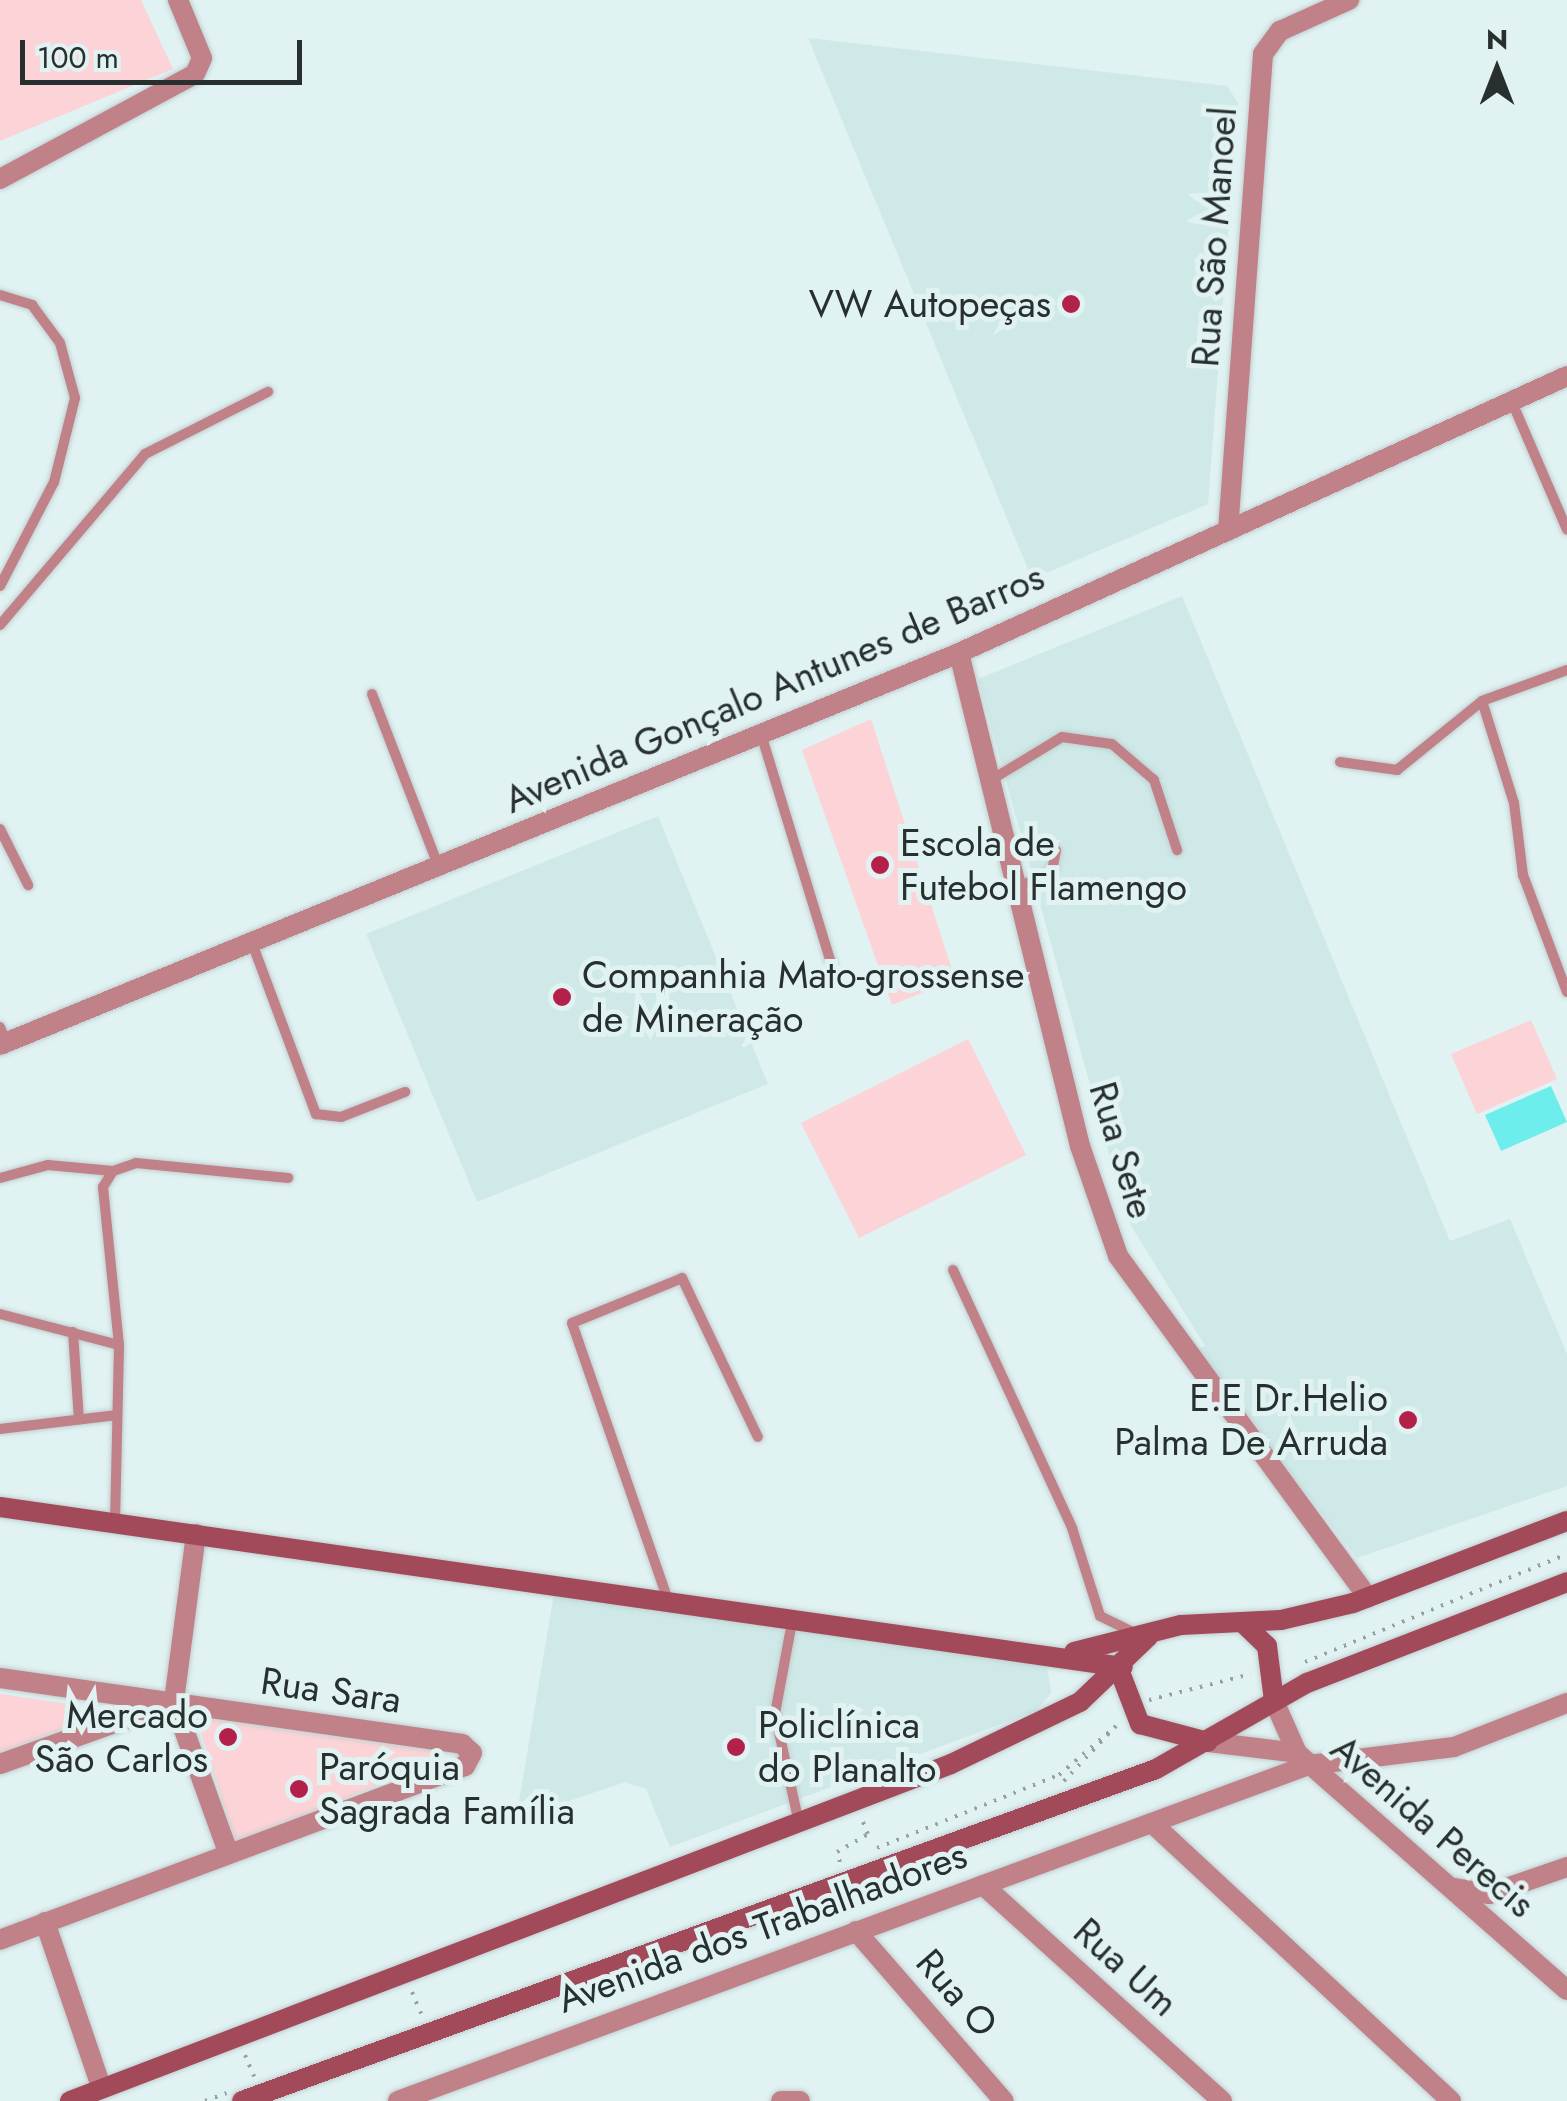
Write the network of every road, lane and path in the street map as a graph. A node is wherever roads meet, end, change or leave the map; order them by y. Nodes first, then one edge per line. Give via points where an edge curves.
1 (178, 0) edge
2 (1349, 0) edge
3 (0, 179) edge
4 (0, 295) edge
5 (1567, 376) edge
6 (268, 392) dead end
7 (1511, 401) junction
8 (1228, 530) junction
9 (1567, 530) edge
10 (0, 586) edge
11 (0, 625) edge
12 (959, 653) junction
13 (1567, 670) edge
14 (372, 694) dead end
15 (1482, 701) junction
16 (760, 734) junction
17 (1340, 762) dead end
18 (990, 780) junction
19 (0, 828) edge
20 (1056, 850) dead end
21 (1177, 850) dead end
22 (438, 866) junction
23 (28, 886) dead end
24 (1018, 888) junction
25 (252, 942) junction
26 (836, 979) dead end
27 (1567, 992) edge
28 (2, 1038) edge
29 (406, 1092) dead end
30 (113, 1171) junction
31 (0, 1178) edge
32 (288, 1178) dead end
33 (953, 1270) dead end
34 (0, 1314) edge
35 (73, 1332) junction
36 (119, 1345) junction
37 (117, 1415) junction
38 (79, 1419) junction
39 (0, 1429) edge
40 (758, 1436) dead end
41 (0, 1507) edge
42 (1567, 1521) edge
43 (115, 1523) junction
44 (196, 1534) junction
45 (1567, 1582) edge
46 (1368, 1597) junction
47 (670, 1604) junction
48 (792, 1622) junction
49 (1240, 1622) junction
50 (1148, 1636) junction
51 (1027, 1656) junction
52 (1272, 1668) junction
53 (1122, 1670) junction
54 (0, 1678) edge
55 (1274, 1700) junction
56 (174, 1702) junction
57 (1567, 1703) edge
58 (1127, 1706) junction
59 (1116, 1726) dead end
60 (1208, 1742) junction
61 (1303, 1759) junction
62 (0, 1764) edge
63 (1152, 1823) junction
64 (800, 1824) junction
65 (228, 1852) junction
66 (1567, 1867) edge
67 (983, 1884) junction
68 (1448, 1886) junction
69 (1499, 1892) junction
70 (45, 1922) junction
71 (1489, 1922) junction
72 (856, 1931) junction
73 (0, 1940) edge
74 (1567, 1990) edge
75 (414, 1996) dead end
76 (423, 2020) dead end
77 (449, 2082) junction
78 (102, 2089) junction
79 (1220, 2100) edge
80 (70, 2101) edge
81 (242, 2101) edge
82 (398, 2101) edge
83 (461, 2101) edge
84 (1004, 2101) edge
85 (1450, 2101) edge

1 - 3 street via 202,58 195,74
2 - 8 street, Rua São Manoel via 1280,31 1263,54
4 - 10 lane via 32,305 53,333 75,398 54,482
5 - 7 street, Avenida Gonçalo Antunes de Barros
6 - 11 lane via 145,454
7 - 8 street, Avenida Gonçalo Antunes de Barros
7 - 9 lane
8 - 12 street, Avenida Gonçalo Antunes de Barros
12 - 16 street, Avenida Gonçalo Antunes de Barros
12 - 18 street, Rua Sete
13 - 15 lane
14 - 22 lane
15 - 17 lane via 1396,770
15 - 27 lane via 1514,803 1523,875
16 - 22 street, Avenida Gonçalo Antunes de Barros
16 - 26 lane
18 - 21 lane via 1062,737 1112,744 1154,780
18 - 24 street, Rua Sete
19 - 23 lane
20 - 24 lane via 1052,871
22 - 25 street, Avenida Gonçalo Antunes de Barros
24 - 46 street, Rua Sete via 1080,1146 1118,1256
25 - 28 street, Avenida Gonçalo Antunes de Barros
25 - 29 lane via 316,1114 341,1117
30 - 31 lane via 48,1165
30 - 32 lane via 136,1162
30 - 36 lane via 103,1204
33 - 50 lane via 1072,1528 1100,1616
34 - 35 lane
35 - 36 lane
35 - 38 lane
36 - 37 lane
37 - 38 lane
37 - 43 lane
38 - 39 lane
40 - 47 lane via 682,1278 572,1323
41 - 43 main road
42 - 46 main road
43 - 44 main road
44 - 47 main road
44 - 56 street
45 - 55 main road
46 - 49 main road
47 - 48 main road
48 - 51 main road
48 - 64 lane via 775,1714
49 - 50 main road
49 - 52 main road via 1264,1639
50 - 51 main road
50 - 53 main road
51 - 53 main road
52 - 55 main road
52 - 58 path
53 - 58 main road
53 - 64 main road via 1026,1729
54 - 56 street, Rua Sara
55 - 60 main road
55 - 61 street, Avenida Perecis
56 - 62 street
56 - 65 street
56 - 65 street, Rua Sara via 471,1751 465,1766
57 - 61 street via 1454,1748
58 - 59 path
58 - 60 main road via 1152,1730
60 - 61 street, Avenida Perecis
60 - 81 main road via 1156,1769
61 - 63 street, Avenida dos Trabalhadores
61 - 68 street, Avenida Perecis
63 - 67 street, Avenida dos Trabalhadores
63 - 85 street
64 - 78 main road
65 - 70 street
66 - 69 street
67 - 72 street, Avenida dos Trabalhadores
67 - 79 street, Rua Um
68 - 69 street
68 - 71 street, Avenida Perecis
69 - 71 street
70 - 73 street
70 - 78 street
71 - 74 street, Avenida Perecis
72 - 77 street, Avenida dos Trabalhadores
72 - 84 street, Rua O
75 - 76 path
77 - 82 street, Avenida dos Trabalhadores
77 - 83 street
78 - 80 main road

